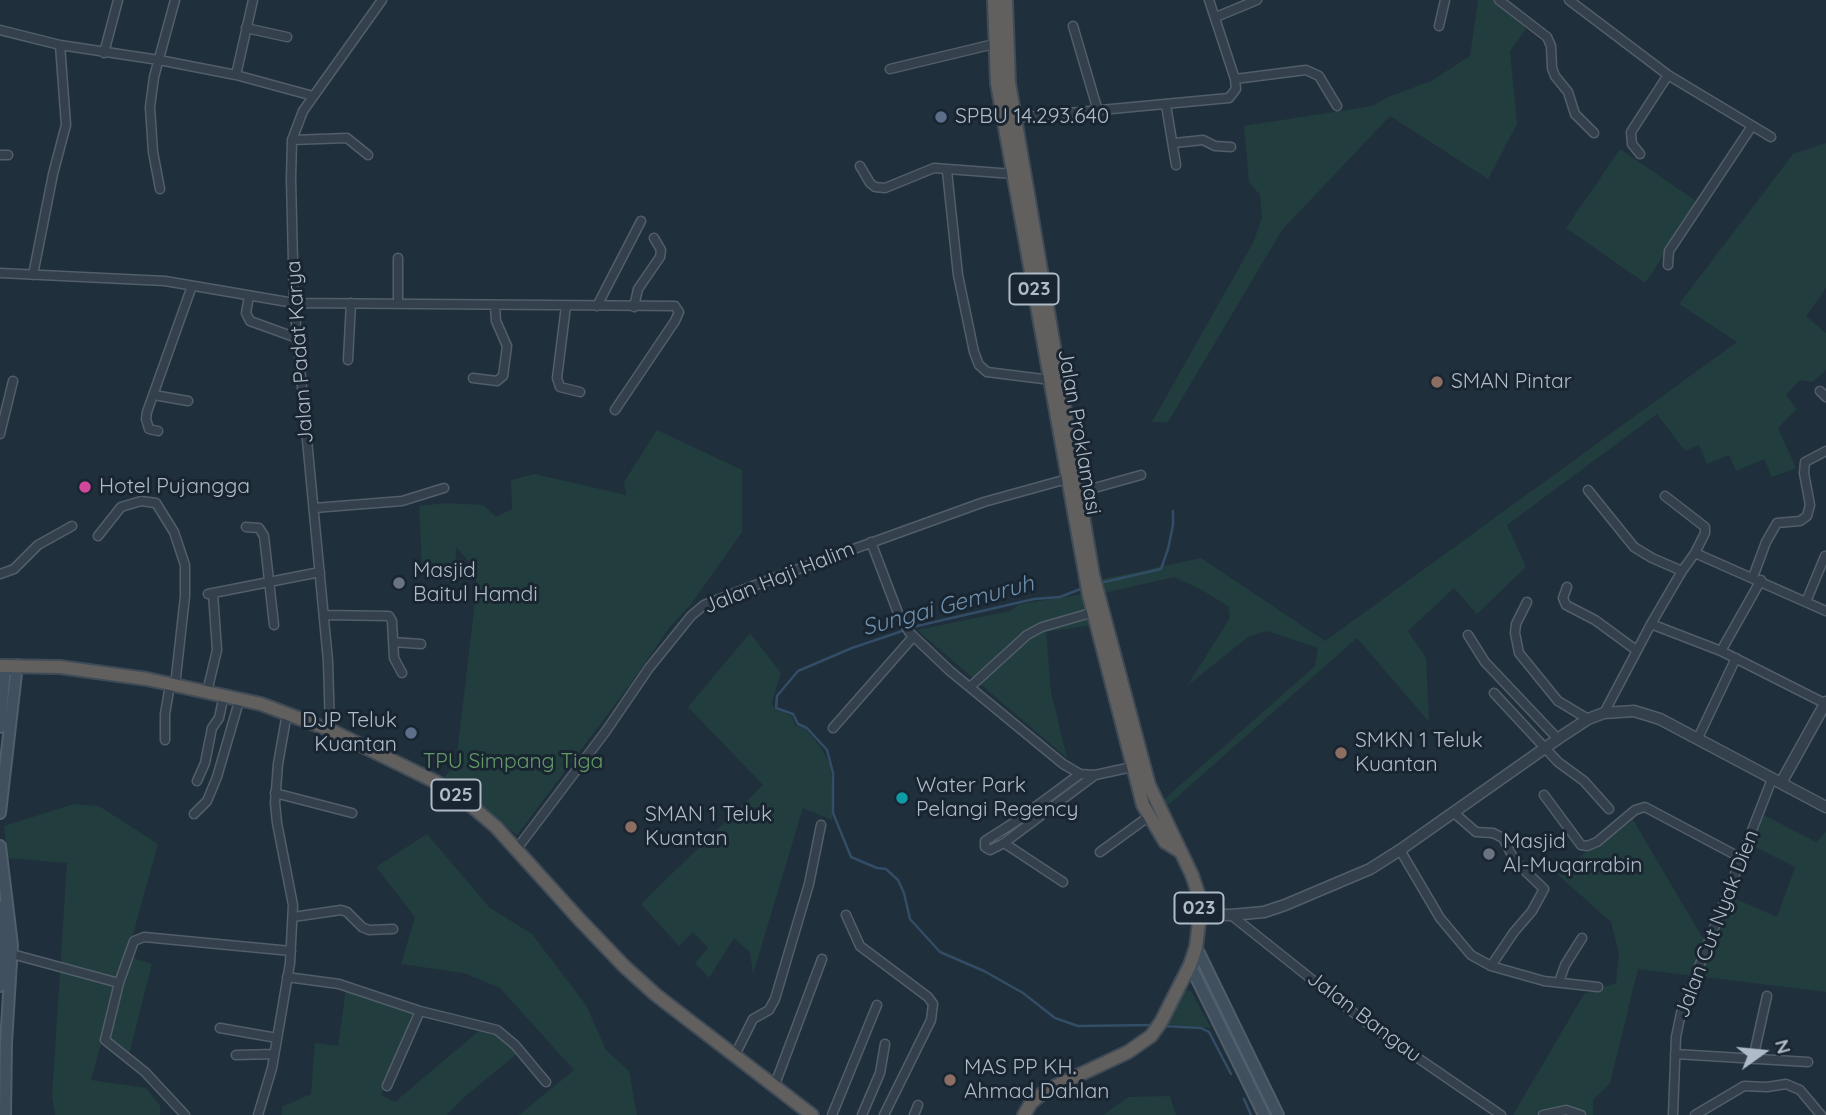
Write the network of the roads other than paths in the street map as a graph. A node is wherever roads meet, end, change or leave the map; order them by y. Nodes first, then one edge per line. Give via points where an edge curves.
1 (118, 0) edge
2 (175, 0) edge
3 (253, 0) edge
4 (382, 0) edge
5 (993, 0) edge
6 (1006, 0) edge
7 (1209, 0) edge
8 (1257, 0) edge
9 (1445, 0) edge
10 (1499, 0) edge
11 (1569, 0) edge
12 (1216, 17) junction
13 (1073, 26) dead end
14 (1439, 26) dead end
15 (246, 28) junction
16 (0, 30) edge
17 (288, 37) dead end
18 (993, 44) junction
19 (60, 46) junction
20 (104, 53) junction
21 (159, 60) junction
22 (890, 69) dead end
23 (236, 75) junction
24 (1668, 75) junction
25 (1235, 79) junction
26 (313, 96) junction
27 (1166, 105) junction
28 (1337, 106) dead end
29 (1098, 111) junction
30 (1015, 118) junction
31 (1752, 126) junction
32 (1594, 134) dead end
33 (1771, 137) dead end
34 (292, 140) junction
35 (1174, 143) junction
36 (1231, 147) dead end
37 (1640, 154) dead end
38 (368, 155) dead end
39 (1176, 165) dead end
40 (860, 166) dead end
41 (947, 171) junction
42 (1013, 174) junction
43 (160, 189) dead end
44 (1025, 209) junction
45 (641, 221) dead end
46 (654, 238) dead end
47 (398, 258) dead end
48 (1668, 265) dead end
49 (0, 273) edge
50 (33, 275) junction
51 (192, 286) junction
52 (249, 296) junction
53 (294, 303) junction
54 (351, 303) junction
55 (398, 304) junction
56 (495, 306) junction
57 (566, 306) junction
58 (597, 306) junction
59 (634, 307) junction
60 (297, 338) junction
61 (348, 359) dead end
62 (472, 378) dead end
63 (1051, 380) junction
64 (13, 381) dead end
65 (580, 391) dead end
66 (154, 395) junction
67 (187, 401) dead end
68 (615, 410) dead end
69 (158, 430) dead end
70 (0, 434) edge
71 (1826, 451) edge
72 (1141, 475) dead end
73 (1067, 479) junction
74 (444, 488) dead end
75 (1588, 490) dead end
76 (1080, 492) junction
77 (1665, 496) dead end
78 (314, 508) junction
79 (72, 526) dead end
80 (246, 527) dead end
81 (98, 536) dead end
82 (1082, 538) junction
83 (871, 542) junction
84 (1695, 553) junction
85 (1825, 555) edge
86 (1682, 571) junction
87 (320, 572) junction
88 (0, 574) edge
89 (1757, 579) junction
90 (269, 582) junction
91 (1567, 587) dead end
92 (1527, 602) dead end
93 (1806, 602) junction
94 (1826, 611) edge
95 (1098, 612) junction
96 (324, 615) junction
97 (1651, 624) junction
98 (274, 625) dead end
99 (908, 631) junction
100 (1468, 635) dead end
101 (393, 642) junction
102 (421, 644) dead end
103 (1636, 650) junction
104 (1721, 651) junction
105 (1736, 658) junction
106 (7, 665) edge
107 (402, 673) dead end
108 (173, 685) junction
109 (970, 687) junction
110 (207, 692) junction
111 (1494, 693) dead end
112 (225, 695) junction
113 (240, 698) junction
114 (1826, 703) edge
115 (287, 713) junction
116 (1604, 713) junction
117 (1588, 719) junction
118 (0, 727) edge
119 (833, 728) dead end
120 (330, 730) junction
121 (1698, 738) junction
122 (1558, 739) junction
123 (165, 740) dead end
124 (1546, 747) junction
125 (1132, 767) junction
126 (1080, 774) junction
127 (1095, 775) junction
128 (197, 781) dead end
129 (1777, 781) junction
130 (1143, 787) junction
131 (275, 793) junction
132 (1544, 795) dead end
133 (1826, 807) edge
134 (1609, 809) dead end
135 (1453, 812) junction
136 (0, 813) edge
137 (352, 813) dead end
138 (194, 814) dead end
139 (1149, 817) junction
140 (821, 825) dead end
141 (1004, 843) junction
142 (0, 846) edge
143 (516, 850) junction
144 (1400, 850) junction
145 (1100, 852) dead end
146 (1181, 852) junction
147 (1741, 858) junction
148 (1063, 882) dead end
149 (0, 907) edge
150 (1200, 914) junction
151 (846, 915) dead end
152 (1231, 915) junction
153 (293, 917) junction
154 (393, 929) dead end
155 (1582, 938) dead end
156 (1196, 947) junction
157 (291, 951) junction
158 (5, 954) edge
159 (822, 959) dead end
160 (1190, 965) junction
161 (1491, 966) junction
162 (288, 976) junction
163 (1559, 982) junction
164 (119, 983) junction
165 (0, 986) edge
166 (1598, 987) dead end
167 (1767, 996) dead end
168 (877, 1005) dead end
169 (420, 1011) junction
170 (220, 1028) dead end
171 (277, 1038) junction
172 (885, 1044) dead end
173 (274, 1054) junction
174 (1675, 1054) junction
175 (236, 1055) dead end
176 (734, 1057) junction
177 (1753, 1059) junction
178 (1808, 1062) dead end
179 (546, 1082) dead end
180 (387, 1086) dead end
181 (774, 1087) junction
182 (918, 1105) dead end
183 (1822, 1112) edge
184 (805, 1113) edge
185 (5, 1115) edge
186 (185, 1115) edge
187 (258, 1115) edge
188 (832, 1115) edge
189 (862, 1115) edge
190 (884, 1115) edge
191 (914, 1115) edge
192 (1024, 1115) edge
193 (1264, 1115) edge
194 (1278, 1115) edge
195 (1501, 1115) edge
196 (1544, 1115) edge
197 (1581, 1115) edge
198 (1673, 1115) edge
199 (1695, 1115) edge

1 - 20 street
2 - 21 street
3 - 15 street
4 - 26 street, Jalan Padat Karya
5 - 18 highway, Jalan Proklamasi / 023
6 - 30 highway, Jalan Proklamasi / 023 via 1006,49
7 - 12 street
8 - 12 street
9 - 14 street
10 - 32 street via 1547,37 1555,76 1567,89 1575,114
11 - 24 street
12 - 25 street
13 - 29 street
15 - 17 street
15 - 23 street
16 - 19 street
18 - 22 street
18 - 42 highway, Jalan Proklamasi / 023
19 - 20 street
19 - 50 street via 66,125
20 - 21 street
21 - 23 street
21 - 43 street via 150,107
23 - 26 street
24 - 31 street
24 - 37 street via 1631,132 1632,144
25 - 27 street via 1236,89 1229,98
25 - 28 street via 1306,70 1319,76
26 - 34 street, Jalan Padat Karya
27 - 29 street
27 - 35 street
29 - 30 street
30 - 44 highway, Jalan Proklamasi / 023
31 - 33 street
31 - 48 street via 1669,251
34 - 38 street via 347,138
34 - 53 street, Jalan Padat Karya
35 - 36 street via 1203,140
35 - 39 street
40 - 41 street via 870,183 885,188 929,169
41 - 42 street
41 - 63 street via 958,275 979,365 987,372
42 - 44 highway, Jalan Proklamasi / 023
44 - 63 highway, Jalan Proklamasi / 023
44 - 76 highway, Jalan Proklamasi / 023
45 - 58 street
46 - 59 street via 660,257 638,289
47 - 55 street
49 - 50 street
50 - 51 street
51 - 52 street
51 - 66 street
52 - 53 street
52 - 60 street via 246,313 250,321
53 - 54 street
53 - 60 street, Jalan Padat Karya
54 - 55 street
54 - 61 street
55 - 56 street
56 - 57 street
56 - 62 street via 506,346 503,376 497,381
57 - 58 street
57 - 65 street via 557,378 562,388
58 - 59 street
59 - 68 street via 675,306 678,314
60 - 78 street, Jalan Padat Karya
63 - 73 highway, Jalan Proklamasi / 023
64 - 70 street
66 - 67 street
66 - 69 street via 146,419 149,429
71 - 89 street via 1805,462 1807,516 1777,523 1766,542
72 - 76 street
73 - 82 highway, Jalan Proklamasi / 023
73 - 83 street, Jalan Haji Halim via 984,502
74 - 78 street via 402,501
75 - 86 street via 1634,547
76 - 82 highway, Jalan Proklamasi / 023
77 - 84 street via 1705,527
78 - 87 street, Jalan Padat Karya
79 - 88 street via 38,545 14,569
80 - 90 street via 259,528 264,536
81 - 108 street via 121,507 141,501 156,503 174,532 185,565
82 - 95 highway, Jalan Proklamasi / 023
83 - 99 street
83 - 143 street, Jalan Haji Halim via 704,605 691,615
84 - 86 street
84 - 89 street
85 - 93 street
86 - 97 street
87 - 90 street
87 - 96 street, Jalan Padat Karya
89 - 93 street
89 - 104 street
90 - 98 street
90 - 110 street via 210,594 216,650
91 - 103 street via 1566,606 1595,620
92 - 117 street via 1516,624 1519,653 1558,701
93 - 94 street
95 - 109 street via 1027,635
95 - 125 highway, Jalan Proklamasi / 023
95 - 130 highway, Jalan Proklamasi / 023
96 - 101 street via 387,615 392,621
96 - 120 street, Jalan Padat Karya
97 - 103 street
97 - 104 street
99 - 109 street
99 - 119 street
100 - 122 street via 1485,662
101 - 102 street
101 - 107 street via 394,659
103 - 116 street
104 - 105 street
105 - 114 street
105 - 121 street
106 - 108 highway, 025 via 60,667
106 - 118 main road
106 - 136 main road
108 - 110 highway, 025
108 - 123 street via 165,714
109 - 126 street
110 - 112 highway, 025
111 - 124 street
112 - 113 highway, 025
112 - 128 street
113 - 115 highway, 025
113 - 138 street via 217,777 207,801
114 - 129 street
115 - 120 highway, 025
115 - 131 street
116 - 117 street
116 - 121 street via 1634,711
117 - 122 street
120 - 143 highway, 025 via 436,782 496,827
121 - 129 street
122 - 124 street
124 - 134 street
124 - 135 street
125 - 127 street
125 - 130 highway, Jalan Proklamasi / 023
126 - 127 street
126 - 141 street via 984,845 989,850
127 - 141 street
129 - 133 street
129 - 147 street, Jalan Cut Nyak Dien
130 - 139 highway, Jalan Proklamasi / 023
130 - 146 highway, Jalan Proklamasi / 023
131 - 137 street
131 - 153 street
132 - 147 street via 1581,845 1597,842 1635,810 1646,807
135 - 144 street
135 - 161 street via 1476,832 1503,838 1516,861 1544,889
139 - 145 street
139 - 146 highway, Jalan Proklamasi / 023 via 1165,842
140 - 176 street via 775,999 769,1010 753,1019
141 - 148 street
142 - 158 main road via 11,926
143 - 176 highway, 025 via 624,966
144 - 152 street via 1370,869 1285,905
144 - 161 street via 1455,938 1471,955
146 - 150 highway, Jalan Proklamasi / 023 via 1198,893
147 - 174 street, Jalan Cut Nyak Dien via 1686,995
149 - 158 main road
150 - 152 street
150 - 156 highway, Jalan Proklamasi / 023
151 - 190 street via 860,946 933,1004 931,1020
152 - 195 street, Jalan Bangau via 1364,1021
153 - 154 street via 341,910 369,930
153 - 157 street
155 - 163 street
156 - 160 highway, Jalan Proklamasi / 023
156 - 194 main road
157 - 162 street
157 - 164 street via 139,938
158 - 164 street
158 - 165 main road
158 - 185 main road
159 - 181 street
160 - 192 highway, 023 via 1158,1026 1142,1043 1045,1091
160 - 193 main road
161 - 163 street
162 - 169 street via 339,984
162 - 171 street
163 - 166 street
164 - 186 street via 105,1040 145,1072
167 - 177 street
168 - 188 street
169 - 179 street via 497,1030
169 - 180 street
170 - 171 street
171 - 173 street
172 - 189 street via 880,1073
173 - 175 street
173 - 187 street
174 - 177 street
174 - 198 street, Jalan Cut Nyak Dien
176 - 181 highway, 025
177 - 178 street
181 - 184 highway, 025
182 - 191 street
183 - 199 street via 1786,1083 1744,1086
196 - 197 street via 1566,1110

